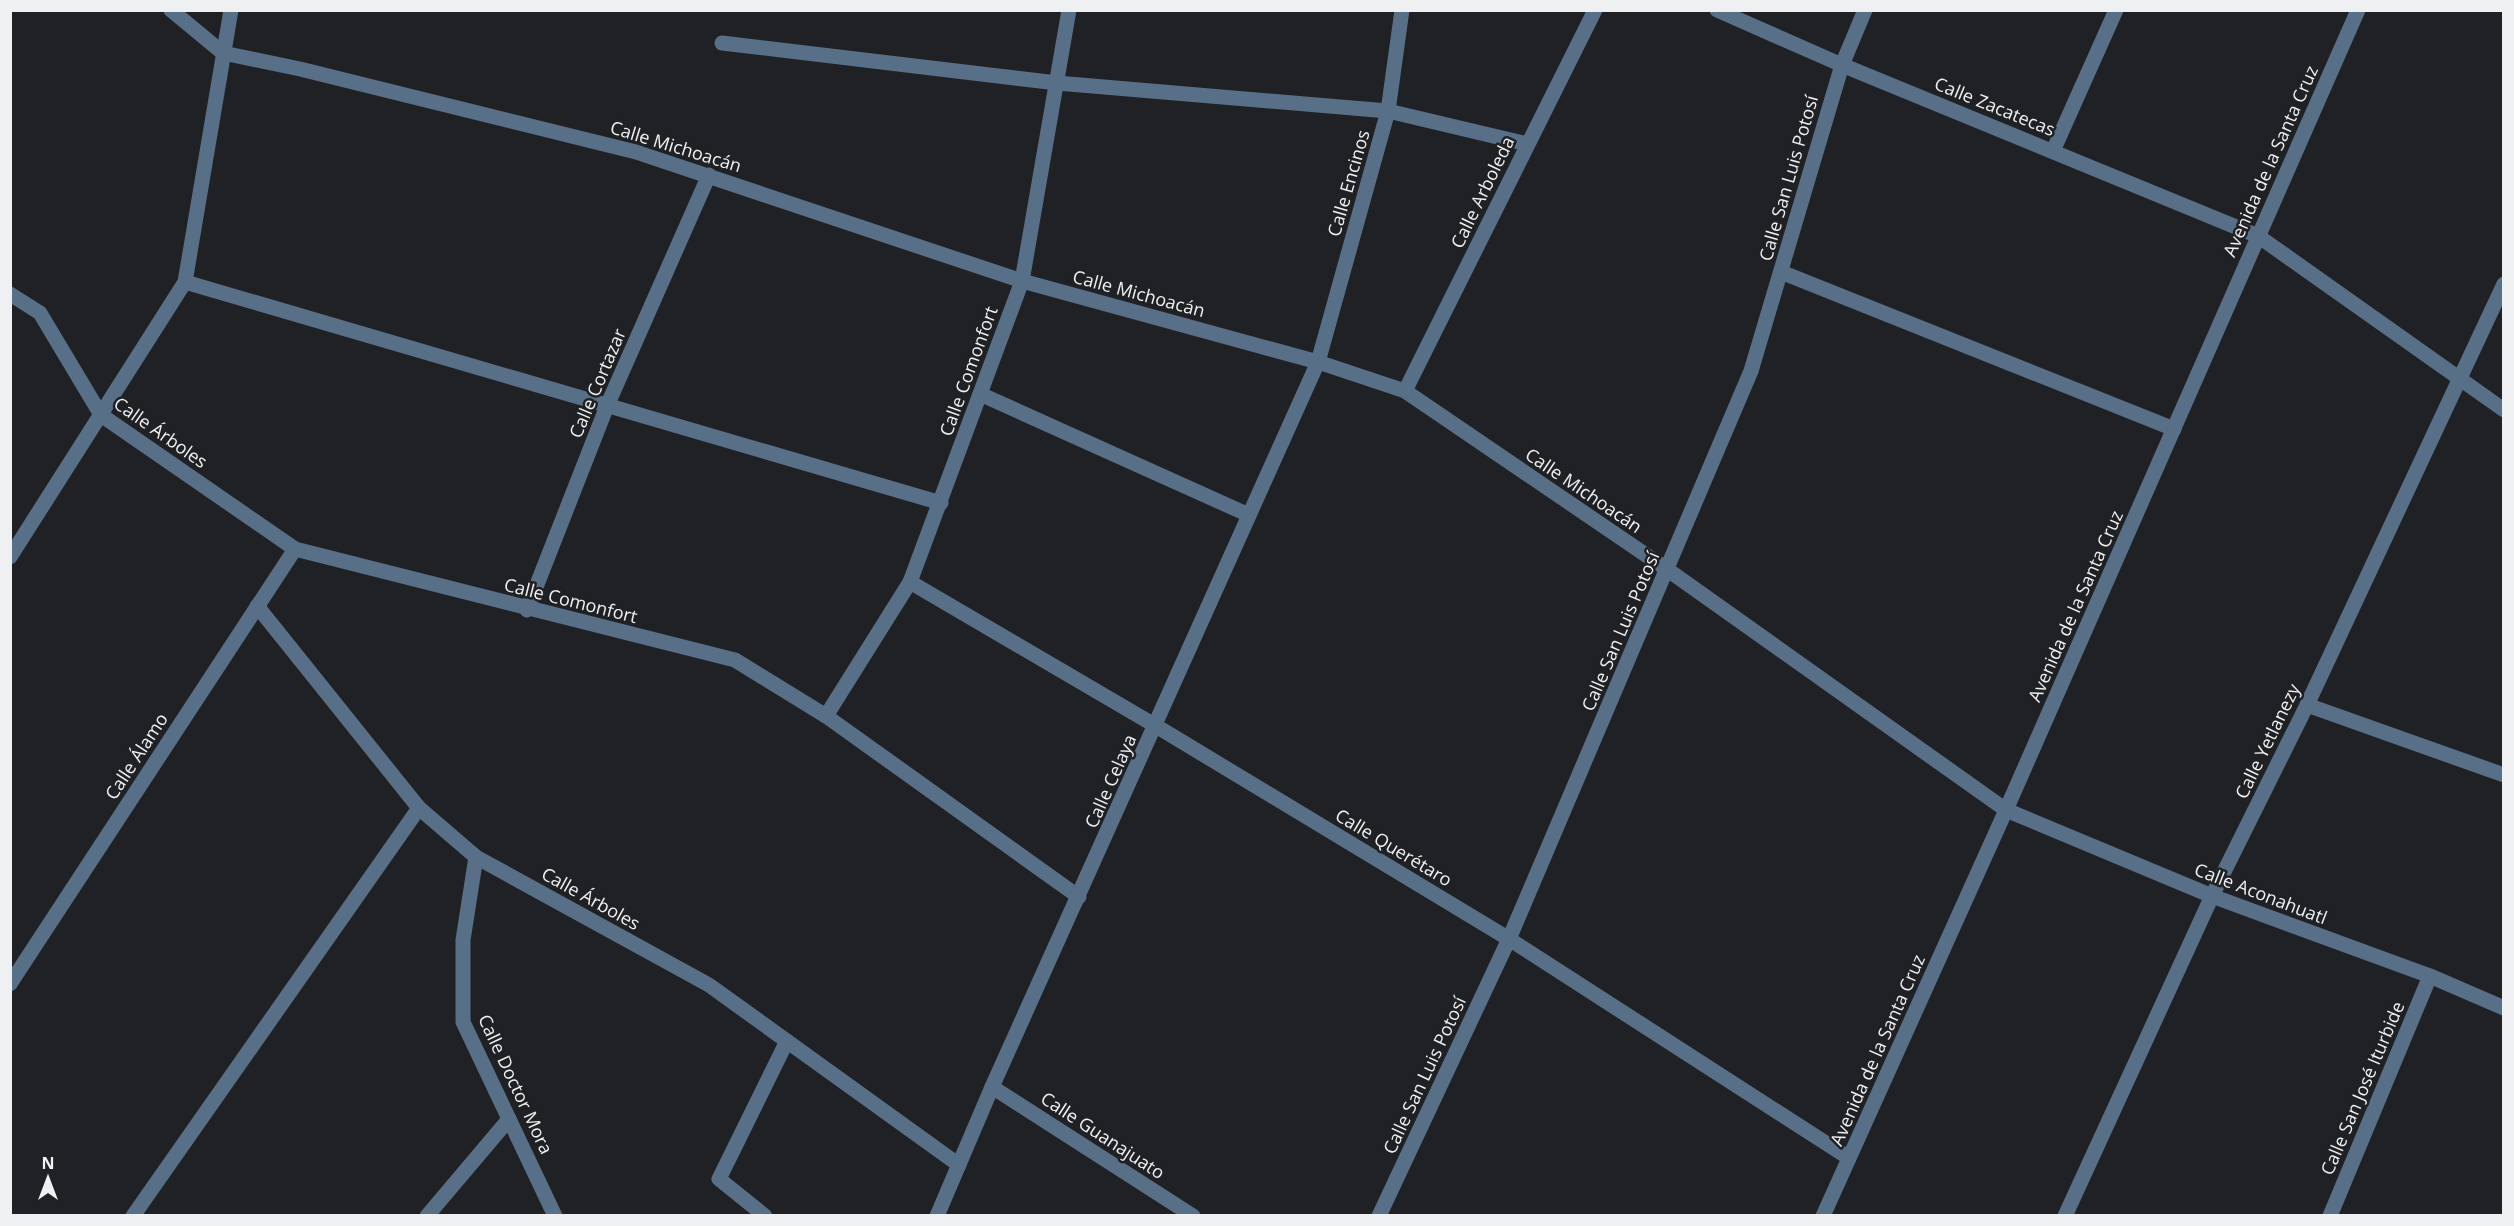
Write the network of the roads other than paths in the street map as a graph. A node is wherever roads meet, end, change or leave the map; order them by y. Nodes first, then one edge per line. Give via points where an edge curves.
1 (171, 10) edge
2 (231, 10) edge
3 (1070, 10) edge
4 (1402, 10) edge
5 (1595, 10) edge
6 (1717, 10) edge
7 (1865, 10) edge
8 (2116, 10) edge
9 (2358, 10) edge
10 (722, 43) dead end
11 (223, 53) junction
12 (1842, 65) junction
13 (1057, 83) junction
14 (1388, 111) junction
15 (1527, 144) junction
16 (2053, 151) junction
17 (709, 175) junction
18 (2258, 236) junction
19 (1780, 272) junction
20 (1022, 281) junction
21 (185, 282) junction
22 (2504, 284) edge
23 (10, 294) edge
24 (1318, 362) junction
25 (2460, 381) junction
26 (1405, 392) junction
27 (980, 394) junction
28 (607, 406) junction
29 (2504, 410) edge
30 (100, 415) junction
31 (2174, 429) junction
32 (941, 503) junction
33 (1248, 515) junction
34 (295, 549) junction
35 (10, 556) edge
36 (1668, 570) junction
37 (910, 582) junction
38 (257, 606) junction
39 (527, 610) junction
40 (2307, 705) junction
41 (826, 716) junction
42 (1156, 726) junction
43 (2504, 775) edge
44 (419, 808) junction
45 (2006, 810) junction
46 (476, 857) junction
47 (2212, 896) junction
48 (1079, 897) junction
49 (1509, 939) junction
50 (2430, 976) junction
51 (10, 984) edge
52 (2504, 1008) edge
53 (787, 1041) junction
54 (992, 1087) junction
55 (509, 1119) junction
56 (1849, 1158) junction
57 (959, 1165) junction
58 (133, 1215) edge
59 (428, 1215) edge
60 (555, 1215) edge
61 (765, 1215) edge
62 (937, 1215) edge
63 (1193, 1215) edge
64 (1379, 1215) edge
65 (1824, 1215) edge
66 (2065, 1215) edge
67 (2330, 1215) edge

1 - 11 street, Calle Michoacán
2 - 11 street
3 - 13 street, Calle Comonfort
4 - 14 street, Calle Encinos
5 - 15 street, Calle Arboleda
6 - 12 street, Calle Zacatecas
7 - 12 street, Calle San Luis Potosí
8 - 16 street
9 - 18 street, Avenida de la Santa Cruz
10 - 13 street
11 - 17 street, Calle Michoacán via 636,152
11 - 21 street
12 - 16 street, Calle Zacatecas
12 - 19 street, Calle San Luis Potosí
13 - 14 street
13 - 20 street, Calle Comonfort
14 - 15 street
14 - 24 street, Calle Encinos
15 - 26 street, Calle Arboleda
16 - 18 street, Calle Zacatecas
17 - 20 street, Calle Michoacán
17 - 28 street, Calle Cortazar
18 - 25 street, Calle Zacatecas
18 - 31 street, Avenida de la Santa Cruz
19 - 31 street
19 - 36 street, Calle San Luis Potosí via 1751,371
20 - 24 street, Calle Michoacán
20 - 27 street, Calle Comonfort
21 - 28 street
21 - 30 street
22 - 25 street, Calle Yetlanezy
23 - 30 street, Calle Árboles via 40,313
24 - 26 street, Calle Michoacán
24 - 33 street, Calle Celaya
25 - 29 street, Calle Zacatecas
25 - 40 street, Calle Yetlanezy
26 - 36 street, Calle Michoacán
27 - 32 street, Calle Comonfort
27 - 33 street
28 - 32 street
28 - 39 street, Calle Cortazar
30 - 34 street, Calle Árboles
30 - 35 street
31 - 45 street, Avenida de la Santa Cruz
32 - 37 street, Calle Comonfort
33 - 42 street, Calle Celaya
34 - 38 street, Calle Álamo
34 - 39 street, Calle Comonfort
36 - 45 street, Calle Michoacán
36 - 49 street, Calle San Luis Potosí
37 - 41 street, Calle Comonfort
37 - 42 street, Calle Querétaro
38 - 44 street, Calle Árboles
38 - 51 street, Calle Álamo
39 - 41 street, Calle Comonfort via 735,660
40 - 43 street
40 - 47 street, Calle Yetlanezy
41 - 48 street, Calle Comonfort
42 - 48 street, Calle Celaya
42 - 49 street, Calle Querétaro
44 - 46 street, Calle Árboles
44 - 58 street
45 - 47 street, Calle Aconahuatl
45 - 56 street, Avenida de la Santa Cruz
46 - 53 street, Calle Árboles via 709,985
46 - 55 street, Calle Doctor Mora via 463,940 463,1022
47 - 50 street, Calle Aconahuatl
47 - 66 street, Calle Yetlanezy
48 - 54 street, Calle Celaya
49 - 56 street, Calle Querétaro
49 - 64 street, Calle San Luis Potosí
50 - 52 street, Calle Aconahuatl
50 - 67 street, Calle San José Iturbide
53 - 57 street, Calle Árboles
53 - 61 street via 719,1179
54 - 57 street, Calle Celaya
54 - 63 street, Calle Guanajuato
55 - 59 street
55 - 60 street, Calle Doctor Mora
56 - 65 street, Avenida de la Santa Cruz
57 - 62 street, Calle Celaya

